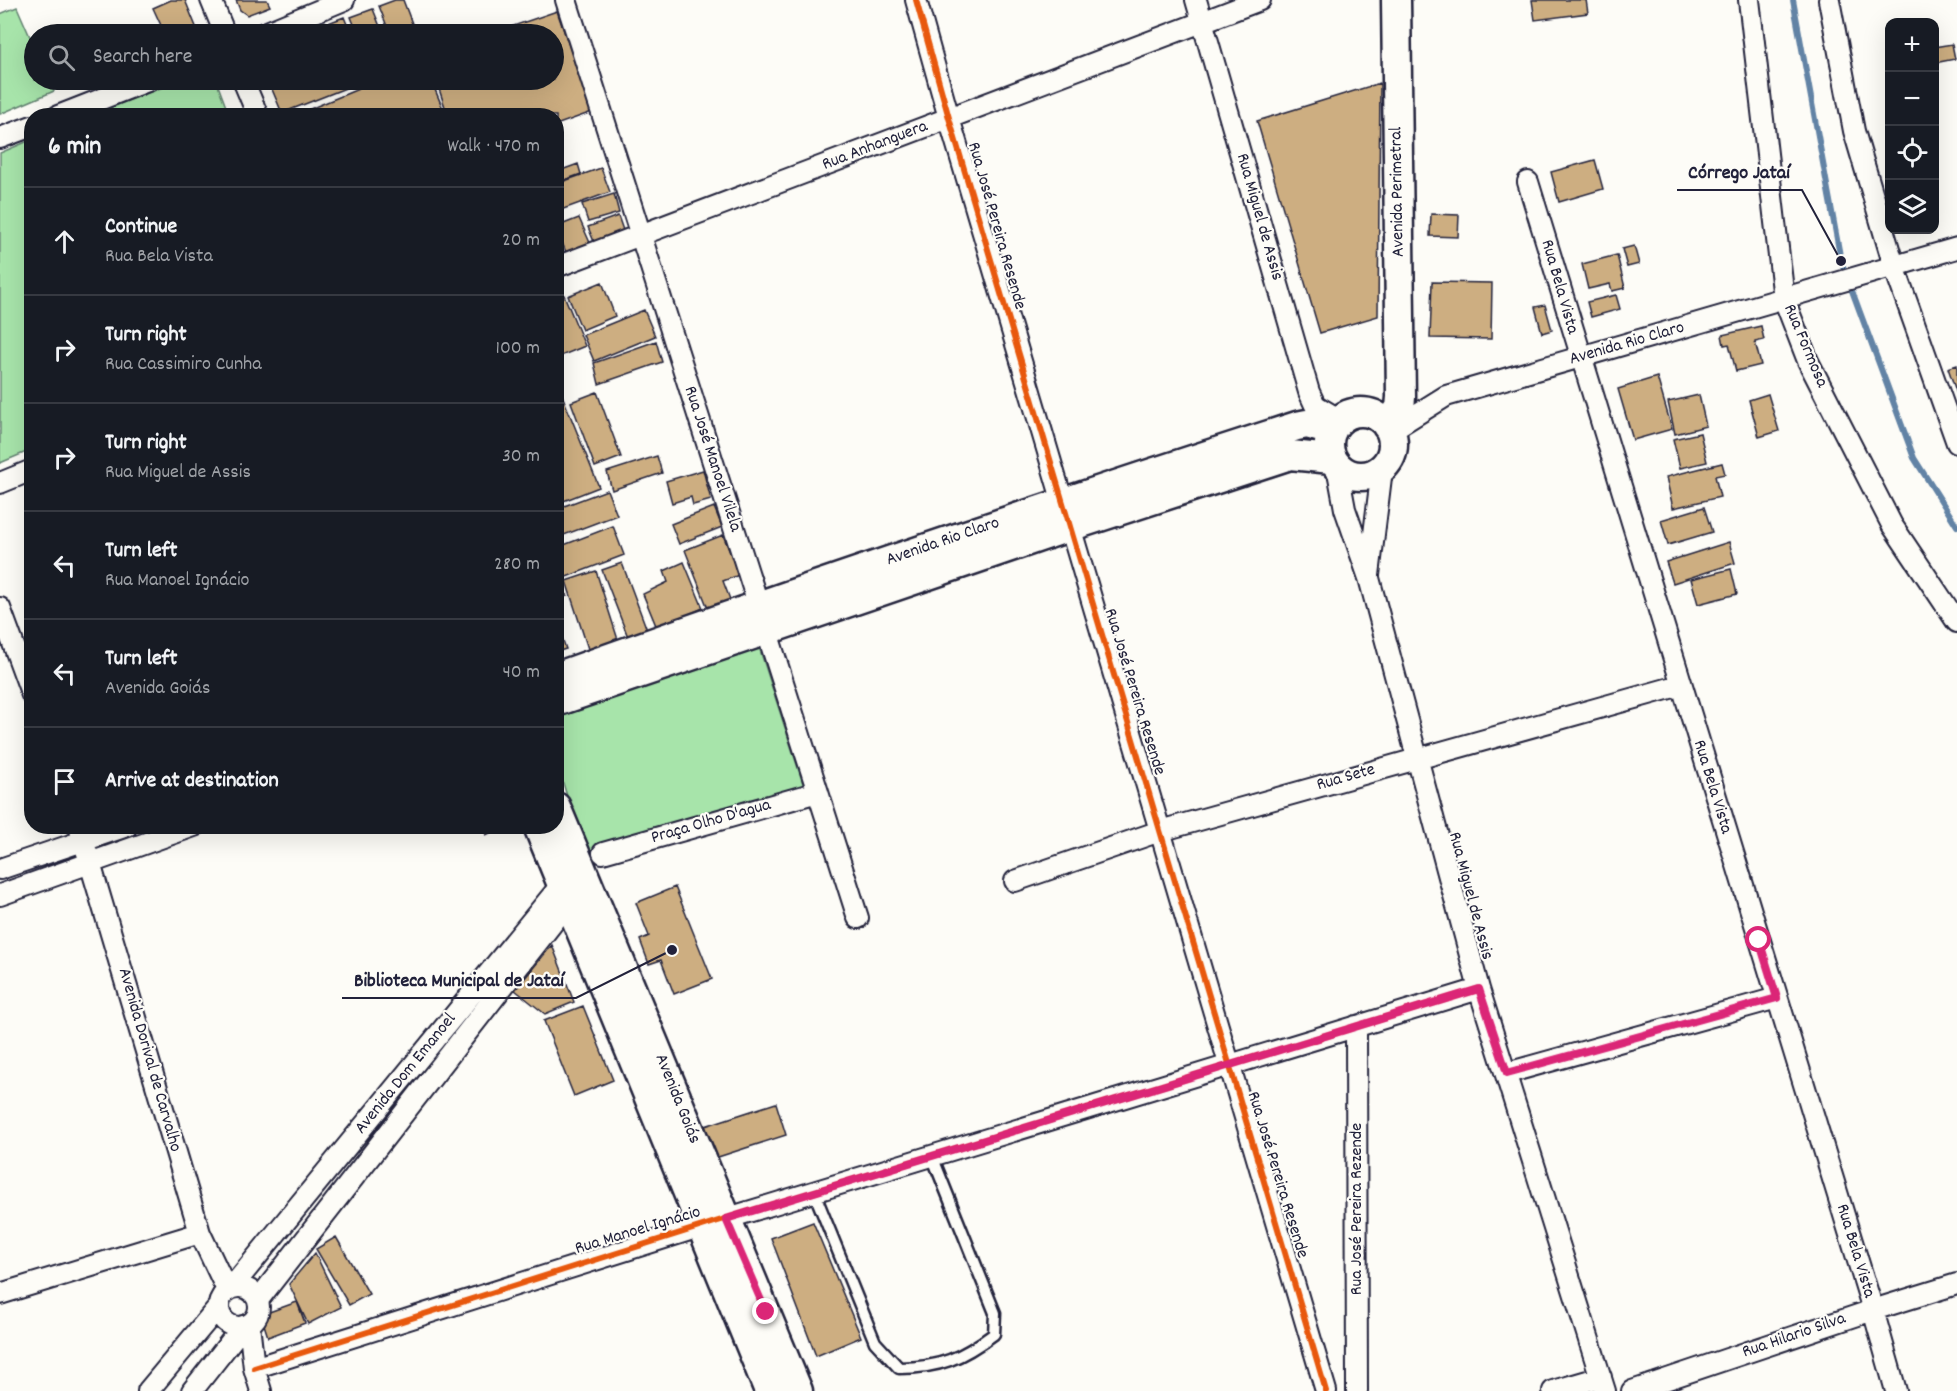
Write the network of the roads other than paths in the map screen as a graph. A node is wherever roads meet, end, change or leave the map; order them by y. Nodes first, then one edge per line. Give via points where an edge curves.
1 (210, 0) edge
2 (344, 0) edge
3 (566, 0) edge
4 (916, 0) edge
5 (1196, 0) edge
6 (1260, 0) edge
7 (1396, 0) edge
8 (1749, 0) edge
9 (1829, 0) edge
10 (1203, 22) junction
11 (221, 24) edge
12 (286, 24) edge
13 (124, 90) edge
14 (247, 90) edge
15 (78, 108) edge
16 (255, 108) edge
17 (949, 118) junction
18 (24, 129) edge
19 (0, 138) edge
20 (1528, 182) dead end
21 (640, 235) junction
22 (1957, 248) edge
23 (564, 264) edge
24 (1894, 266) junction
25 (1784, 299) junction
26 (1580, 357) junction
27 (1384, 424) junction
28 (1336, 425) junction
29 (1957, 443) edge
30 (1334, 462) junction
31 (1382, 469) junction
32 (24, 474) edge
33 (1174, 480) junction
34 (0, 483) edge
35 (1066, 515) junction
36 (1369, 578) junction
37 (0, 608) edge
38 (763, 617) junction
39 (1957, 622) edge
40 (24, 673) edge
41 (564, 675) edge
42 (1681, 685) junction
43 (564, 699) edge
44 (1417, 758) junction
45 (818, 792) junction
46 (564, 829) edge
47 (1160, 831) junction
48 (81, 834) edge
49 (172, 834) edge
50 (545, 834) edge
51 (91, 862) junction
52 (0, 869) edge
53 (581, 875) junction
54 (1015, 881) dead end
55 (0, 895) edge
56 (858, 918) dead end
57 (1479, 989) junction
58 (1777, 998) junction
59 (1356, 1026) junction
60 (1229, 1065) junction
61 (1507, 1073) junction
62 (932, 1156) junction
63 (814, 1192) junction
64 (714, 1223) junction
65 (200, 1233) junction
66 (1957, 1284) edge
67 (0, 1294) edge
68 (226, 1295) junction
69 (258, 1300) junction
70 (1873, 1310) junction
71 (246, 1325) junction
72 (254, 1368) junction
73 (1603, 1384) edge
74 (148, 1391) edge
75 (192, 1391) edge
76 (261, 1391) edge
77 (769, 1391) edge
78 (798, 1391) edge
79 (1326, 1391) edge
80 (1357, 1391) edge
81 (1553, 1391) edge
82 (1632, 1391) edge
83 (1896, 1391) edge

1 - 11 street
2 - 12 street
3 - 21 street, Rua José Manoel Vilela
4 - 17 street, Rua José Pereira Resende
5 - 10 street, Rua Miguel de Assis
6 - 10 street, Rua Anhanguera
7 - 27 main road, Avenida Perimetral via 1400,408
8 - 25 street, Rua Formosa
9 - 24 street via 1854,131
10 - 17 street, Rua Anhanguera
10 - 28 street, Rua Miguel de Assis via 1309,392 1315,405
13 - 15 street
14 - 16 street
17 - 21 street, Rua Anhanguera
17 - 35 street, Rua José Pereira Resende
18 - 19 street
20 - 26 street, Rua Bela Vista
21 - 23 street, Rua Anhanguera
21 - 38 street, Rua José Manoel Vilela
22 - 24 street, Avenida Rio Claro
24 - 25 street, Avenida Rio Claro
24 - 29 street
25 - 26 street, Avenida Rio Claro
25 - 39 street, Rua Formosa via 1808,360 1892,525
26 - 27 street, Avenida Rio Claro via 1446,396
26 - 42 street, Rua Bela Vista
27 - 28 main road via 1356,412
27 - 31 main road via 1392,453
28 - 30 main road via 1329,442
28 - 33 main road, Avenida Rio Claro via 1297,426
30 - 31 main road via 1354,476 1364,477
30 - 33 main road, Avenida Rio Claro via 1290,455
30 - 36 street, Rua Miguel de Assis via 1345,509
31 - 36 street, Rua Miguel de Assis
32 - 34 street
33 - 35 main road, Avenida Rio Claro
35 - 38 main road, Avenida Rio Claro
35 - 47 street, Rua José Pereira Resende
36 - 44 street, Rua Miguel de Assis
37 - 40 street
38 - 41 main road, Avenida Rio Claro
38 - 43 main road, Avenida Rio Claro
38 - 45 street, Rua José Manoel Vilela
42 - 44 street, Rua Sete
42 - 58 street, Rua Bela Vista
44 - 47 street, Rua Sete
44 - 57 street, Rua Miguel de Assis
45 - 53 street, Praça Olho D'agua
45 - 56 street, Rua José Manoel Vilela
46 - 53 main road, Avenida Goiás
47 - 54 street, Rua Sete
47 - 60 street, Rua José Pereira Resende
48 - 51 street, Avenida Dorival de Carvalho
48 - 52 street
49 - 51 street
50 - 53 main road, Avenida Goiás
51 - 55 street
51 - 65 street, Avenida Dorival de Carvalho
53 - 64 main road, Avenida Goiás via 647,1060
53 - 68 street, Avenida Dom Emanoel
53 - 69 street, Avenida Dom Emanoel
57 - 59 street, Rua Manoel Ignácio
57 - 61 street, Rua Miguel de Assis
58 - 61 street
58 - 70 street, Rua Bela Vista
59 - 60 street, Rua Manoel Ignácio
59 - 80 street, Rua José Pereira Rezende
60 - 62 street, Rua Manoel Ignácio
60 - 79 street, Rua José Pereira Resende
61 - 73 street, Rua Miguel de Assis
62 - 63 street, Rua Manoel Ignácio
62 - 63 lane via 996,1313 994,1334 972,1351 928,1368 899,1368 875,1342
63 - 64 street, Rua Manoel Ignácio
64 - 72 street, Rua Manoel Ignácio
64 - 77 main road, Avenida Goiás
64 - 78 main road, Avenida Goiás
65 - 67 street
65 - 68 street, Avenida Dorival de Carvalho
66 - 70 street, Rua Hilario Silva
68 - 69 street via 245,1287
68 - 71 street via 226,1322
68 - 74 street, Avenida Dom Emanoel
69 - 71 street via 258,1314
70 - 82 street, Rua Hilario Silva
70 - 83 street, Rua Bela Vista
71 - 72 street
71 - 75 street
72 - 76 street
73 - 81 street

